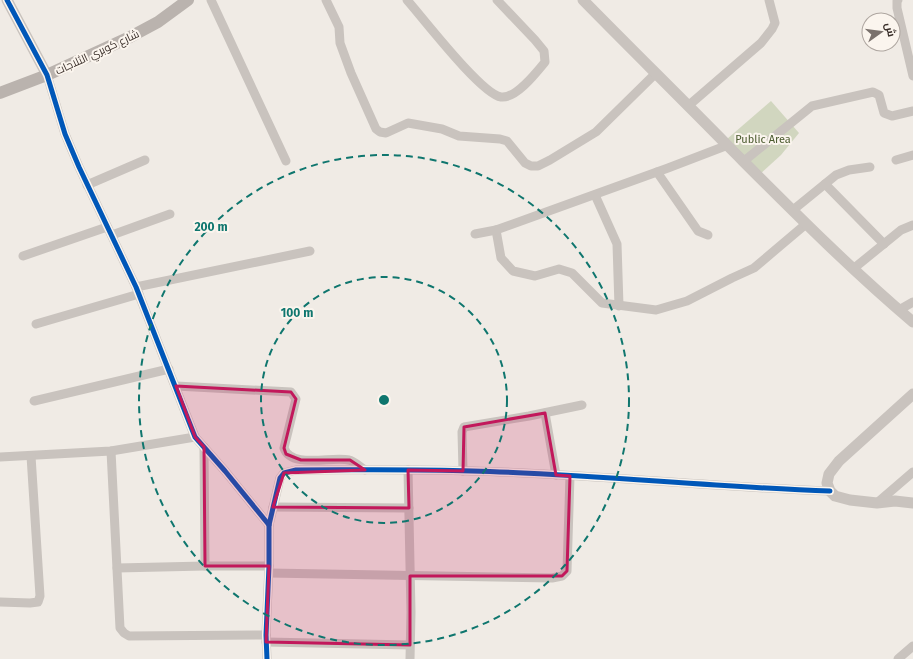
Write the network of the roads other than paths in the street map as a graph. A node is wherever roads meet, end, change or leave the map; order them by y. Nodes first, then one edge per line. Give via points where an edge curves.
1 (7, 0) edge
2 (188, 0) edge
3 (211, 0) edge
4 (326, 0) edge
5 (407, 0) edge
6 (583, 0) edge
7 (769, 0) edge
8 (898, 0) edge
9 (499, 1) edge
10 (655, 74) junction
11 (47, 75) junction
12 (913, 76) edge
13 (0, 93) edge
14 (688, 106) junction
15 (913, 111) edge
16 (728, 145) junction
17 (913, 155) edge
18 (146, 160) dead end
19 (896, 160) dead end
20 (286, 161) dead end
21 (744, 161) junction
22 (870, 167) dead end
23 (657, 172) junction
24 (825, 184) junction
25 (87, 185) junction
26 (595, 195) junction
27 (793, 210) junction
28 (170, 214) dead end
29 (806, 224) junction
30 (913, 225) edge
31 (496, 230) junction
32 (109, 231) junction
33 (475, 234) dead end
34 (708, 235) dead end
35 (884, 244) junction
36 (310, 251) dead end
37 (22, 256) dead end
38 (853, 269) junction
39 (138, 290) junction
40 (913, 302) edge
41 (619, 306) junction
42 (900, 310) junction
43 (913, 322) edge
44 (36, 324) dead end
45 (169, 368) junction
46 (176, 386) junction
47 (913, 394) edge
48 (34, 401) dead end
49 (582, 405) dead end
50 (545, 413) junction
51 (195, 437) junction
52 (204, 447) junction
53 (111, 451) junction
54 (31, 456) junction
55 (0, 457) edge
56 (364, 470) junction
57 (408, 470) junction
58 (463, 471) junction
59 (913, 472) edge
60 (556, 475) junction
61 (570, 476) junction
62 (830, 491) junction
63 (877, 503) junction
64 (913, 503) edge
65 (273, 507) junction
66 (408, 508) junction
67 (269, 524) junction
68 (205, 566) junction
69 (117, 568) junction
70 (269, 569) junction
71 (410, 576) junction
72 (0, 602) edge
73 (266, 638) junction
74 (410, 645) junction
75 (913, 646) edge
76 (902, 657) edge
77 (267, 659) edge
78 (410, 659) edge

1 - 11 street
2 - 11 main road, شارع كوبري الثلاجات via 158,22
3 - 20 street
4 - 10 street via 340,27 340,43 351,73 380,132 386,133 408,123 442,129 458,136 500,139 507,142 530,166 538,166 550,160 596,132
5 - 9 street via 476,81 492,94 502,97 513,94 545,62 544,51
6 - 10 street
7 - 14 street via 775,23 772,29 761,42
8 - 12 street via 897,8
10 - 14 street
11 - 13 main road, شارع كوبري الثلاجات
11 - 25 street via 65,134
14 - 16 street
15 - 21 street via 888,115 884,113 879,95 873,92 812,106
16 - 21 street
16 - 23 street
17 - 19 street
18 - 25 street
21 - 27 street
22 - 24 street via 849,170 836,175
23 - 26 street
23 - 34 street via 698,231
24 - 27 street
24 - 35 street
25 - 32 street
26 - 31 street
26 - 41 street via 617,244
27 - 29 street
28 - 32 street
29 - 38 street
29 - 41 street via 754,268 687,301 656,310
30 - 35 street via 901,230
31 - 33 street
31 - 41 street via 501,258 513,270 535,276 559,269 572,273 602,303
32 - 37 street
32 - 39 street
35 - 38 street
36 - 39 street
38 - 42 street
39 - 44 street
39 - 45 street
40 - 42 street
42 - 43 street
45 - 46 street
45 - 48 street
46 - 51 street
46 - 56 street via 291,392 296,399 284,448 286,454 301,460 350,460
47 - 62 street via 839,461 829,474 827,482
49 - 50 street
50 - 58 street via 464,427
50 - 60 street
51 - 52 street
51 - 53 street
52 - 67 street
52 - 68 street
53 - 54 street
53 - 69 street
54 - 55 street
54 - 72 street via 40,596 38,602
56 - 57 street
56 - 65 street via 296,470 284,473 280,478
57 - 58 street
57 - 66 street
58 - 60 street
59 - 63 street
60 - 61 street
61 - 62 street
61 - 71 street via 567,571 562,576
62 - 63 street via 834,496
63 - 64 street
65 - 66 street
65 - 67 street
66 - 71 street
67 - 70 street
68 - 69 street
68 - 70 street
69 - 73 street via 120,628 129,636
70 - 71 street
70 - 73 street
71 - 74 street
73 - 74 street
73 - 77 street
74 - 78 street
75 - 76 street

